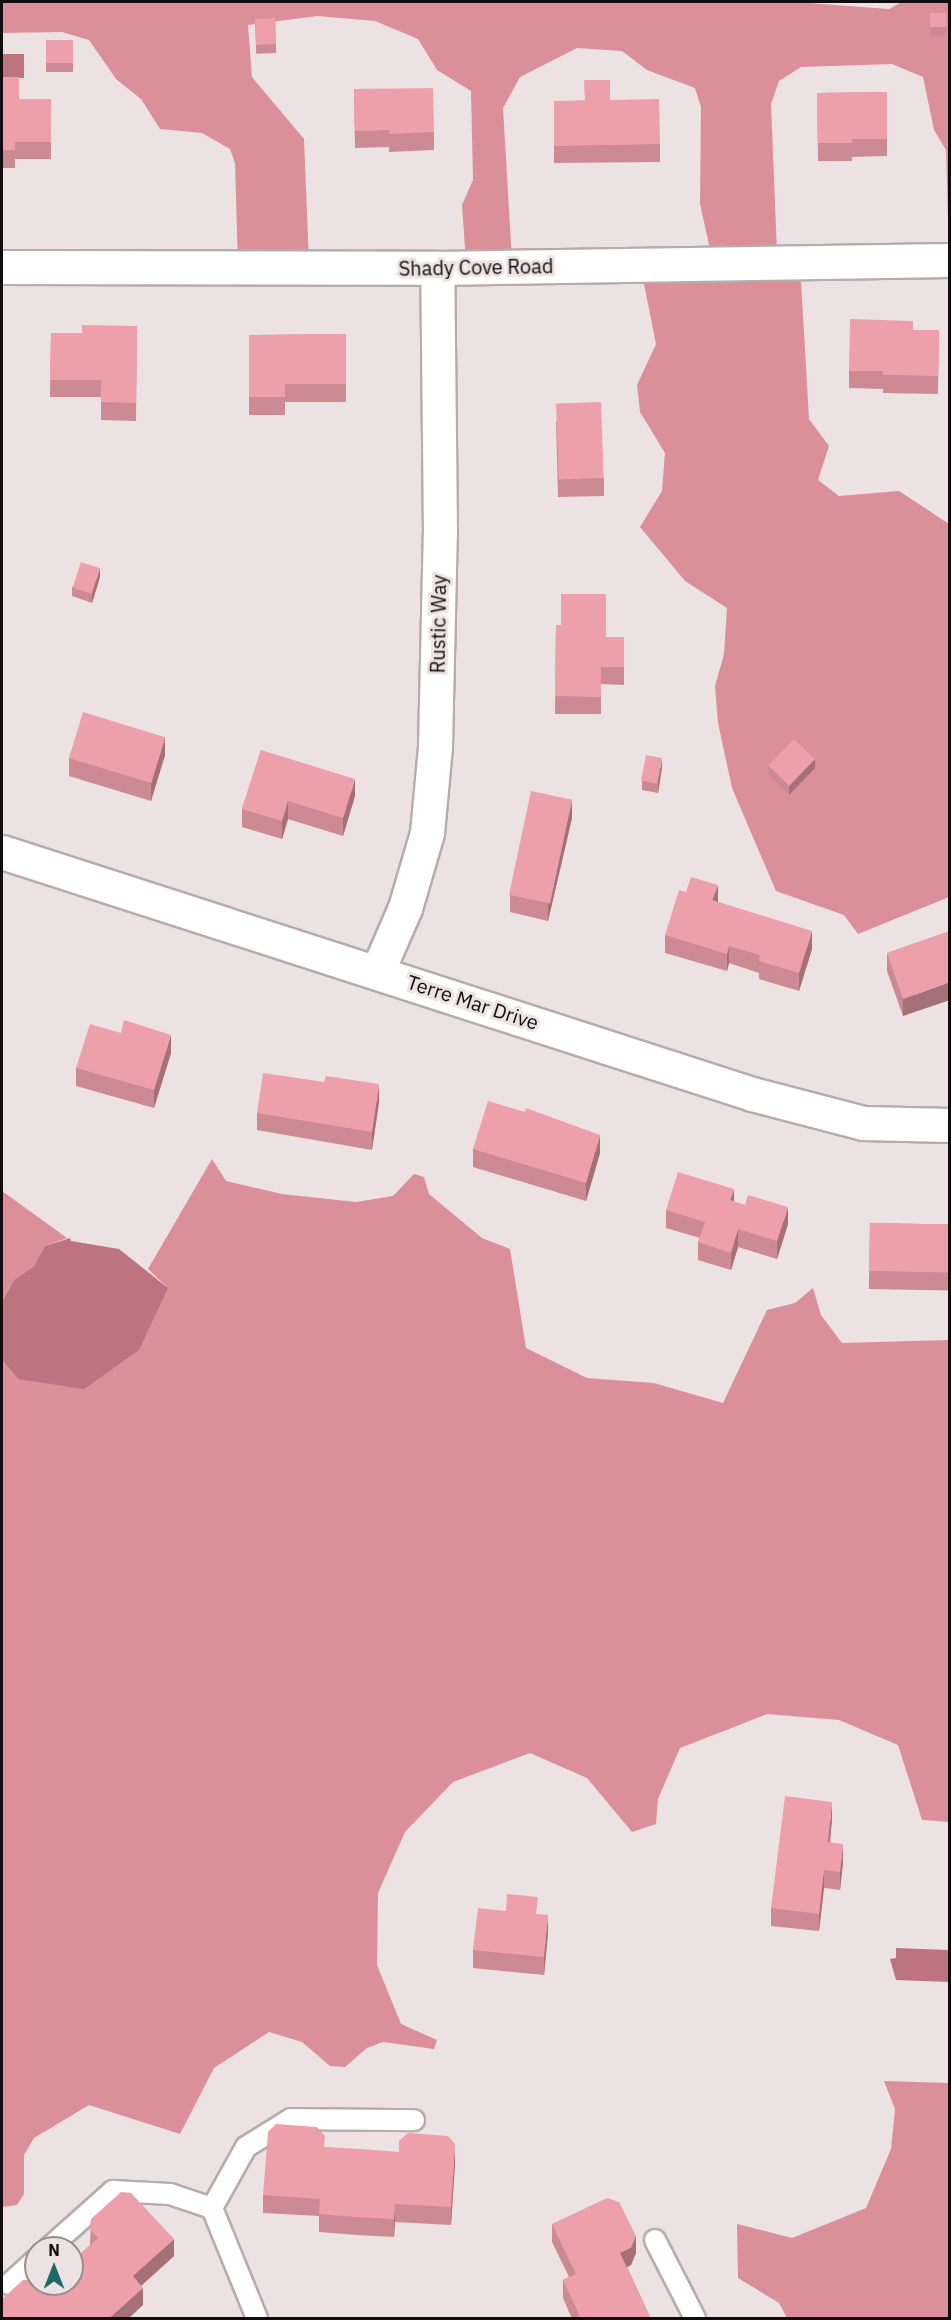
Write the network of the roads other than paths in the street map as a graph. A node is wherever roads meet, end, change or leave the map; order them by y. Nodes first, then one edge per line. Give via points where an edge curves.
1 (950, 260) edge
2 (2, 267) edge
3 (437, 268) junction
4 (2, 852) edge
5 (378, 970) junction
6 (950, 1125) edge
7 (414, 2120) dead end
8 (212, 2208) junction
9 (62, 2236) edge
10 (655, 2240) dead end
11 (24, 2271) edge
12 (9, 2284) dead end
13 (257, 2319) edge
14 (695, 2319) edge

1 - 3 street, Shady Cove Road
2 - 3 street, Shady Cove Road
3 - 5 street, Rustic Way via 440,533 434,757 427,833 405,908
4 - 5 street, Terre Mar Drive
5 - 6 street, Terre Mar Drive via 752,1094 863,1123
7 - 8 lane via 291,2119 246,2147
8 - 9 lane via 170,2194 113,2191
8 - 13 lane
10 - 14 lane
11 - 12 lane

